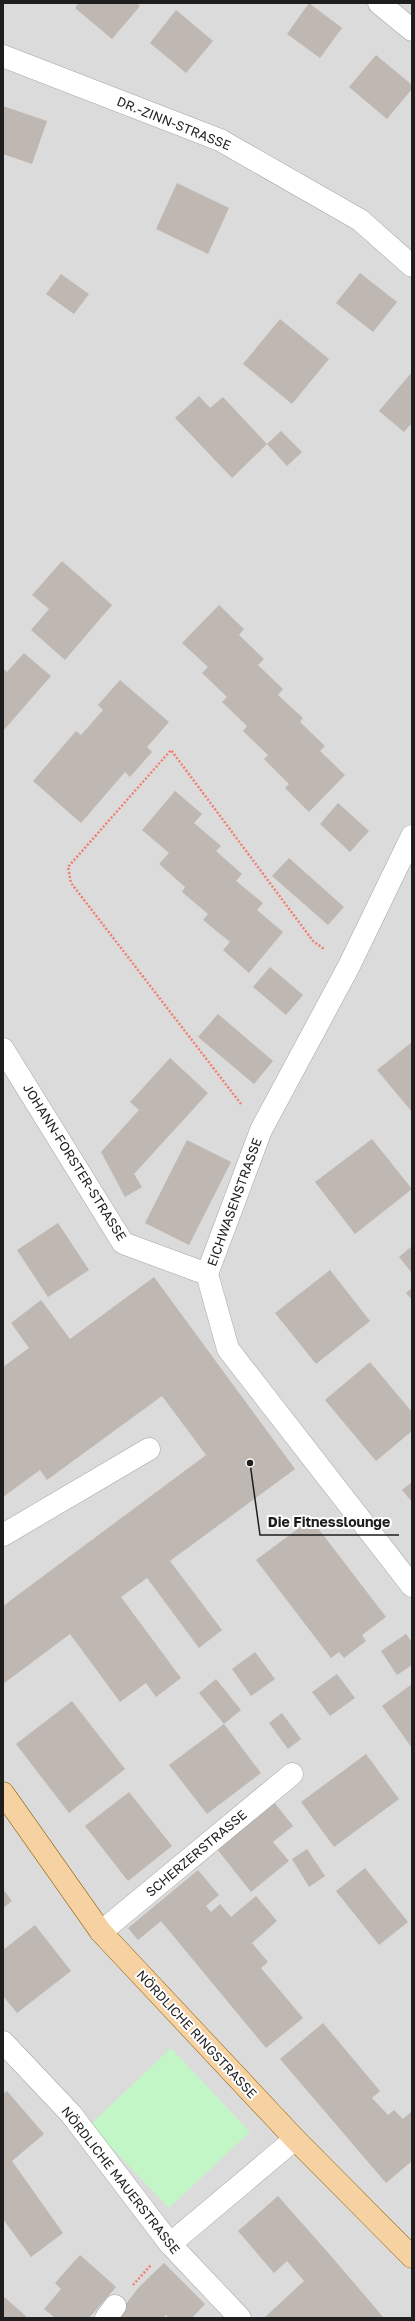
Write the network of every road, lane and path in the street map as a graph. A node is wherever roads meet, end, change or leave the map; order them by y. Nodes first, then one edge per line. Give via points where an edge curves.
1 (379, 3) edge
2 (412, 30) edge
3 (3, 56) edge
4 (412, 266) edge
5 (412, 836) edge
6 (349, 966) junction
7 (3, 1048) edge
8 (261, 1130) junction
9 (207, 1274) junction
10 (149, 1449) dead end
11 (3, 1535) edge
12 (412, 1586) edge
13 (292, 1774) dead end
14 (3, 1794) edge
15 (101, 1932) junction
16 (3, 2042) edge
17 (295, 2139) junction
18 (170, 2244) junction
19 (412, 2257) edge
20 (110, 2312) edge
21 (240, 2318) edge

1 - 2 street
3 - 4 street, DR.-ZINN-STRASSE via 220,140 360,220
5 - 6 street, EICHWASENSTRASSE
6 - 8 street, EICHWASENSTRASSE
6 - 8 path via 313,941 171,750 68,867 71,883
7 - 9 street, JOHANN-FORSTER-STRASSE via 123,1243
8 - 9 street, EICHWASENSTRASSE
9 - 12 street, EICHWASENSTRASSE via 228,1349
10 - 11 street
13 - 15 street, SCHERZERSTRASSE
14 - 15 main road, NÖRDLICHE RINGSTRASSE
15 - 17 main road, NÖRDLICHE RINGSTRASSE
16 - 18 street, NÖRDLICHE MAUERSTRASSE via 71,2114
17 - 18 street
17 - 19 main road, NÖRDLICHE RINGSTRASSE
18 - 20 path
18 - 21 street, NÖRDLICHE MAUERSTRASSE

